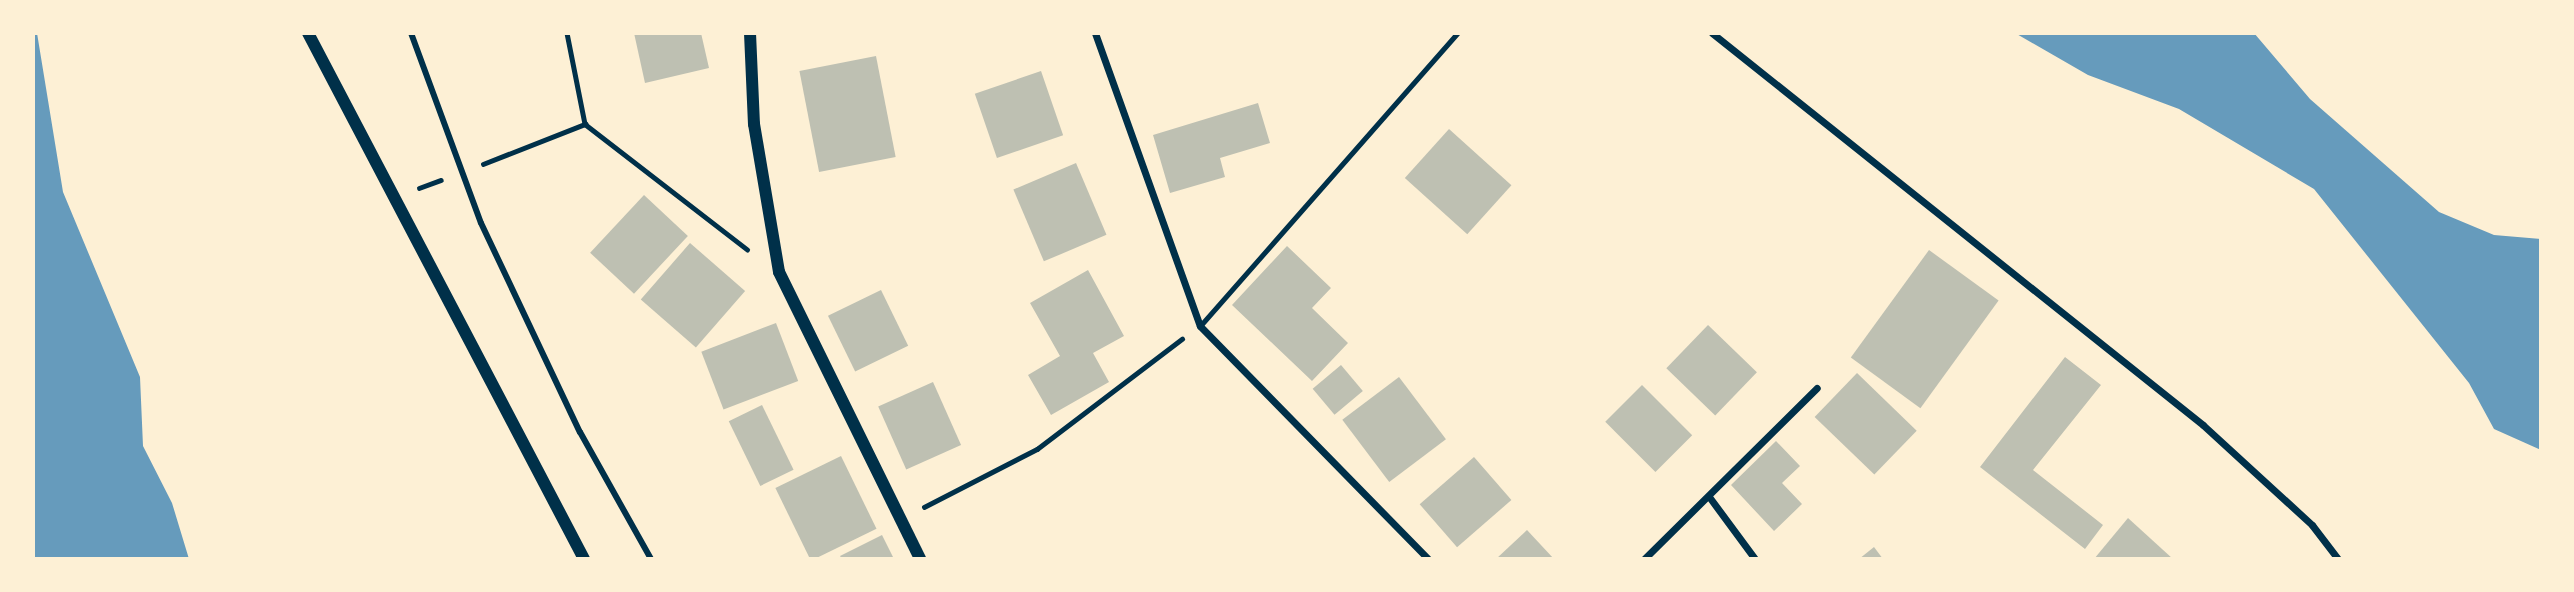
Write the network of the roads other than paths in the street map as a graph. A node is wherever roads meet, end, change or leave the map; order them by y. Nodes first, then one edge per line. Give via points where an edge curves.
1 (308, 33) edge
2 (411, 33) edge
3 (750, 33) edge
4 (1095, 33) edge
5 (1457, 33) edge
6 (1712, 33) edge
7 (1200, 326) junction
8 (1817, 388) dead end
9 (1710, 498) junction
10 (584, 559) edge
11 (651, 559) edge
12 (920, 559) edge
13 (1428, 559) edge
14 (1644, 559) edge
15 (1755, 559) edge
16 (2338, 559) edge

1 - 10 street
2 - 11 street via 469,191 580,432
3 - 12 street via 754,124 779,272
4 - 7 street
5 - 7 lane
6 - 16 street via 2203,425 2312,525
7 - 13 street
8 - 9 street
9 - 14 street
9 - 15 street

